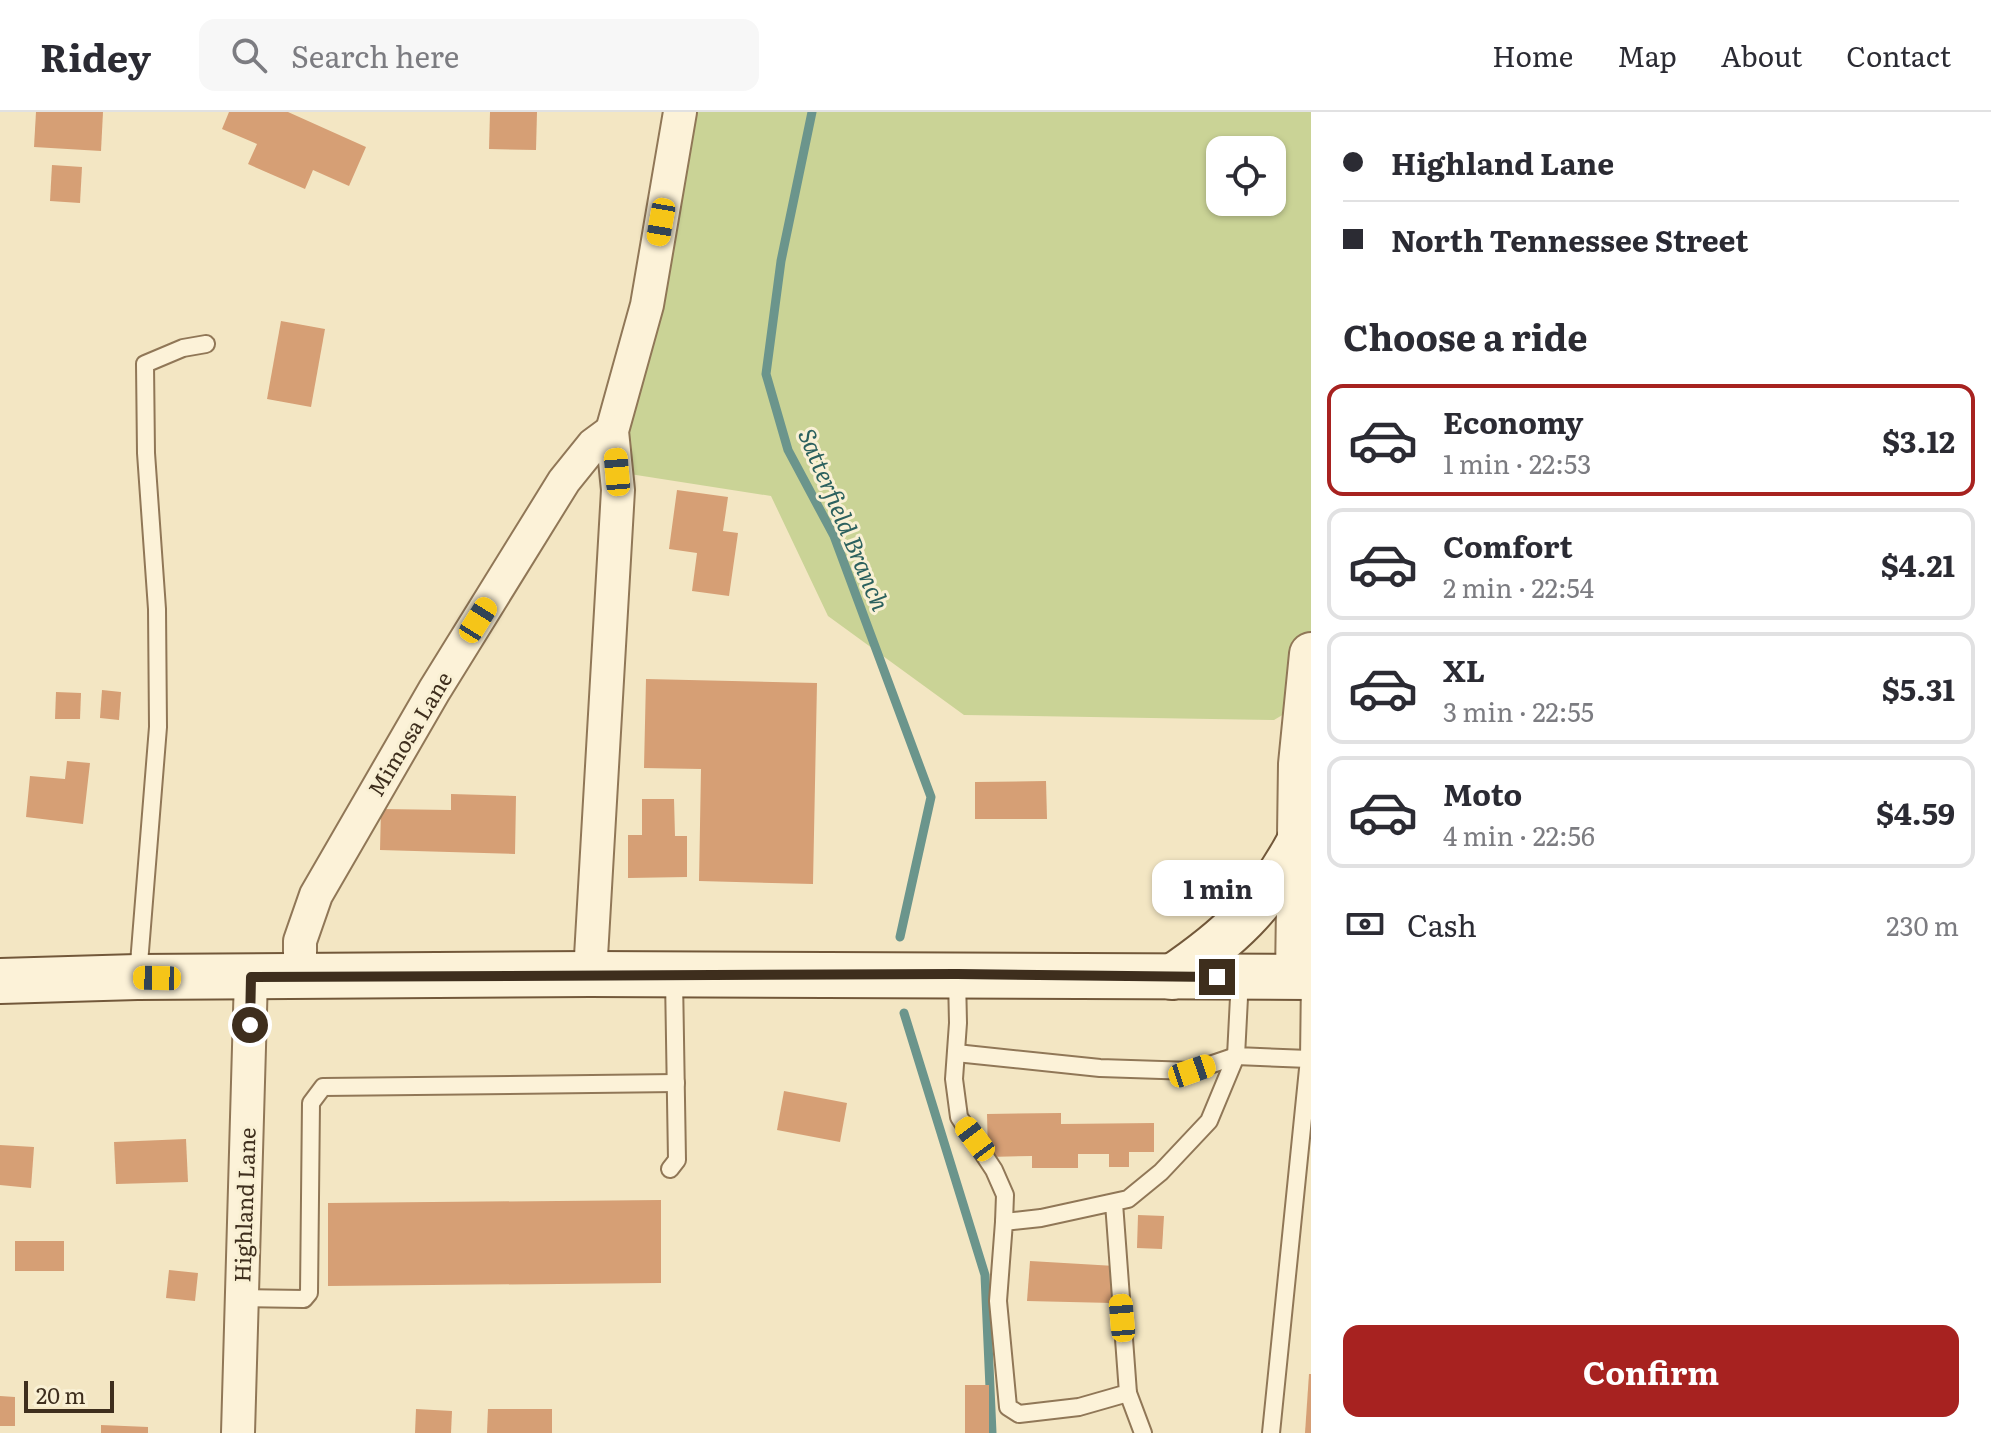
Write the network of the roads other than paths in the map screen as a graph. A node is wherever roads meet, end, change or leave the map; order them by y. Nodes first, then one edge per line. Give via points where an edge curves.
1 (680, 112) edge
2 (206, 344) dead end
3 (612, 431) junction
4 (1311, 654) edge
5 (1302, 859) edge
6 (590, 974) junction
7 (674, 974) junction
8 (957, 974) junction
9 (300, 976) junction
10 (137, 977) junction
11 (251, 977) junction
12 (1172, 977) junction
13 (1240, 977) junction
14 (1306, 977) edge
15 (0, 981) edge
16 (956, 1053) junction
17 (1236, 1056) junction
18 (1309, 1059) junction
19 (676, 1083) junction
20 (670, 1169) dead end
21 (1114, 1203) junction
22 (1004, 1222) junction
23 (242, 1298) junction
24 (1128, 1393) junction
25 (238, 1433) edge
26 (1143, 1433) edge
27 (1271, 1433) edge

1 - 3 street via 647,305
2 - 10 lane via 145,364 158,727
3 - 6 street via 618,490
3 - 9 street, Mimosa Lane via 593,445 564,481 316,895 300,941
4 - 5 street via 1303,720
5 - 12 main road via 1244,922
5 - 14 street
6 - 7 main road
6 - 9 main road
7 - 8 main road
7 - 19 lane
8 - 12 main road
8 - 16 lane
9 - 11 main road
10 - 11 main road
10 - 15 main road
11 - 23 street, Highland Lane
12 - 13 main road
13 - 14 main road
13 - 17 lane
14 - 18 lane
16 - 17 lane via 1100,1068 1192,1071
16 - 22 lane via 959,1117 1005,1195
17 - 18 lane
17 - 21 lane via 1209,1121 1161,1172 1128,1199
18 - 27 lane
19 - 20 lane via 677,1160
19 - 23 lane via 323,1087 311,1103 309,1293 304,1299
21 - 22 lane
21 - 24 lane
22 - 24 lane via 998,1301 1008,1407 1019,1414 1079,1407
23 - 25 street, Highland Lane
24 - 26 lane

